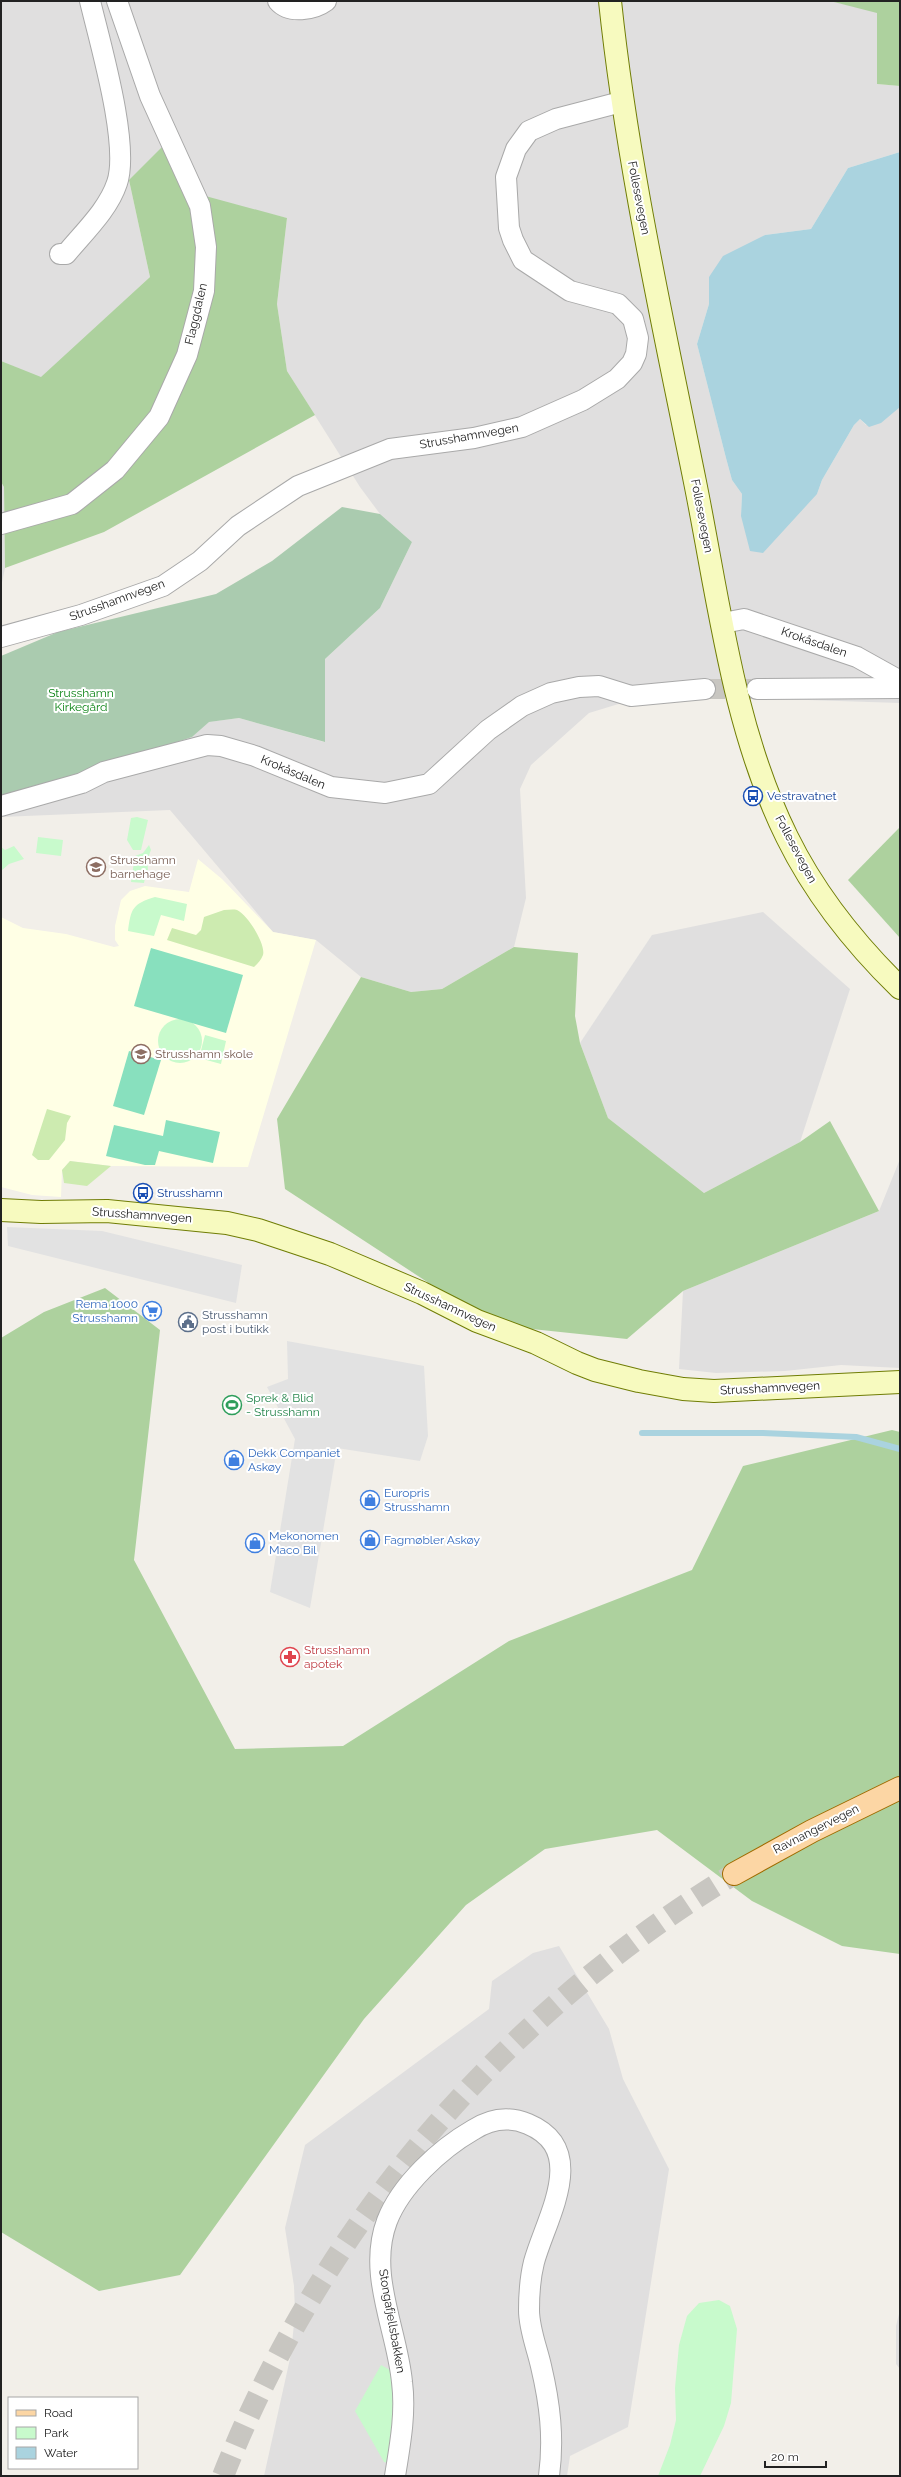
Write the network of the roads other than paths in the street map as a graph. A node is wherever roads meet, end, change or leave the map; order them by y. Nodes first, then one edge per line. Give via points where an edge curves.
1 (90, 1) edge
2 (117, 1) edge
3 (278, 1) edge
4 (326, 1) edge
5 (610, 1) edge
6 (621, 102) junction
7 (60, 254) dead end
8 (1, 524) edge
9 (723, 624) junction
10 (1, 637) edge
11 (900, 681) edge
12 (900, 688) edge
13 (705, 689) tunnel mouth
14 (757, 689) tunnel mouth
15 (1, 806) edge
16 (900, 988) edge
17 (1, 1210) edge
18 (900, 1382) edge
19 (900, 1788) edge
20 (734, 1874) tunnel mouth
21 (395, 2476) edge
22 (549, 2476) edge

1 - 7 street via 121,157 117,182 108,203 66,254
2 - 8 street, Flaggdalen via 150,96 200,206 206,247 204,291 187,355 159,417 115,470 72,504
3 - 4 street via 280,4 305,9
5 - 6 main road, Follesevegen
6 - 9 main road, Follesevegen
6 - 10 street, Strusshamnvegen via 563,117 530,131 516,149 506,176 509,228 523,260 570,291 618,304 633,319 638,338 636,354 632,363 617,378 583,400 522,427 474,438 390,449 298,486 238,526 200,561 163,586 81,615
9 - 11 street, Krokåsdalen via 744,619 763,625 857,657
9 - 16 main road, Follesevegen via 740,706 753,751 786,836 834,914 873,962
12 - 14 street
13 - 15 street, Krokåsdalen via 630,696 600,686 551,693 522,706 488,730 429,784 405,790 386,793 331,788 255,756 221,746 206,745 104,772 82,783
17 - 18 main road, Strusshamnvegen via 107,1211 227,1223 258,1230 337,1257 422,1292 493,1328 536,1343 577,1363 639,1381 683,1389 714,1391
19 - 20 main road, Ravnangervegen via 812,1831
21 - 22 street, Stongafjellsbakken via 401,2443 402,2382 381,2276 382,2247 387,2222 397,2199 414,2179 460,2138 491,2121 506,2119 520,2121 544,2134 555,2146 559,2160 558,2194 541,2240 529,2286 529,2314 551,2415 552,2451

